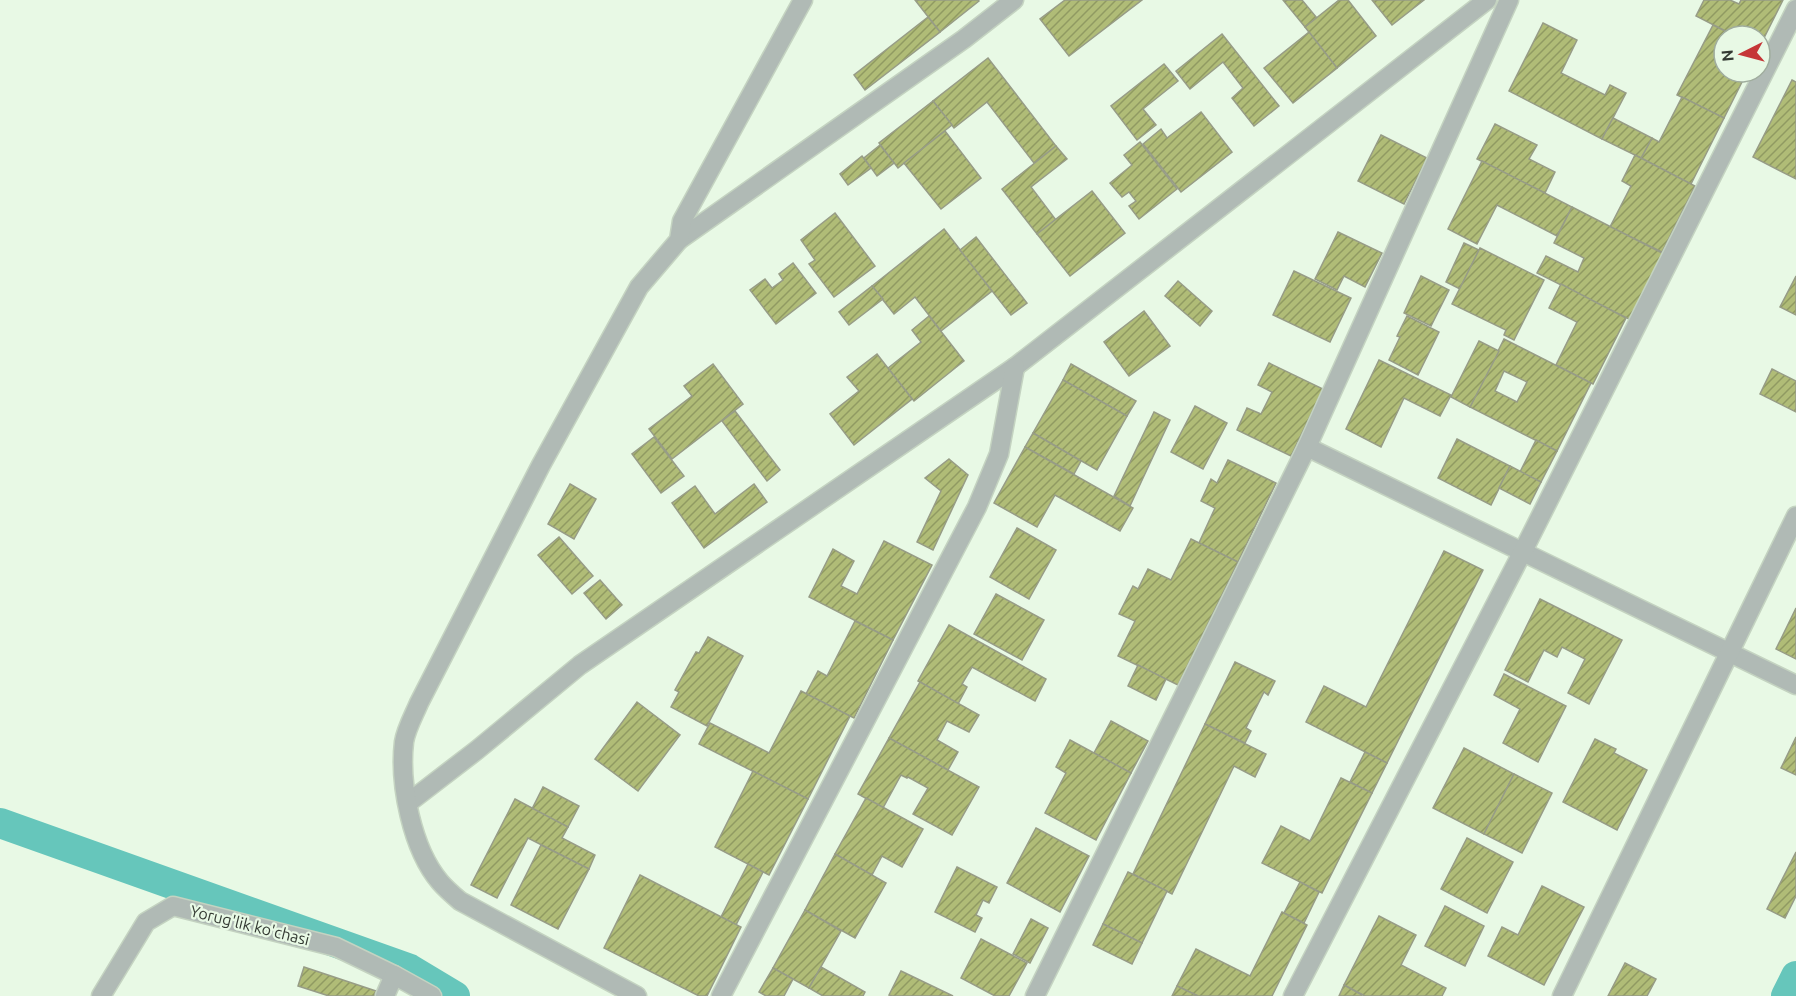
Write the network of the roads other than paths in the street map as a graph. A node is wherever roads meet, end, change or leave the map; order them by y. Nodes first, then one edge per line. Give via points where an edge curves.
1 (803, 0) edge
2 (1014, 0) edge
3 (1487, 0) edge
4 (1509, 0) edge
5 (1796, 9) edge
6 (679, 240) junction
7 (1015, 368) junction
8 (1307, 447) junction
9 (1796, 516) edge
10 (1522, 553) junction
11 (1730, 652) junction
12 (1796, 685) edge
13 (408, 803) junction
14 (394, 975) junction
15 (101, 996) edge
16 (385, 996) edge
17 (432, 996) edge
18 (637, 996) edge
19 (721, 996) edge
20 (1035, 996) edge
21 (1293, 996) edge
22 (1562, 996) edge

1 - 6 street via 682,221
2 - 6 street
3 - 7 street
4 - 8 street
5 - 10 street
6 - 13 street via 639,287 541,465 419,703 405,740
7 - 13 street via 580,664
7 - 19 street via 999,454 977,507
8 - 10 street
8 - 20 street
9 - 11 street
10 - 11 street
10 - 21 street
11 - 12 street
11 - 22 street
13 - 18 street via 424,858 440,882 460,901
14 - 15 street, Yorug'lik ko'chasi via 336,947 173,906 146,922
14 - 16 street
14 - 17 street, Yorug'lik ko'chasi

